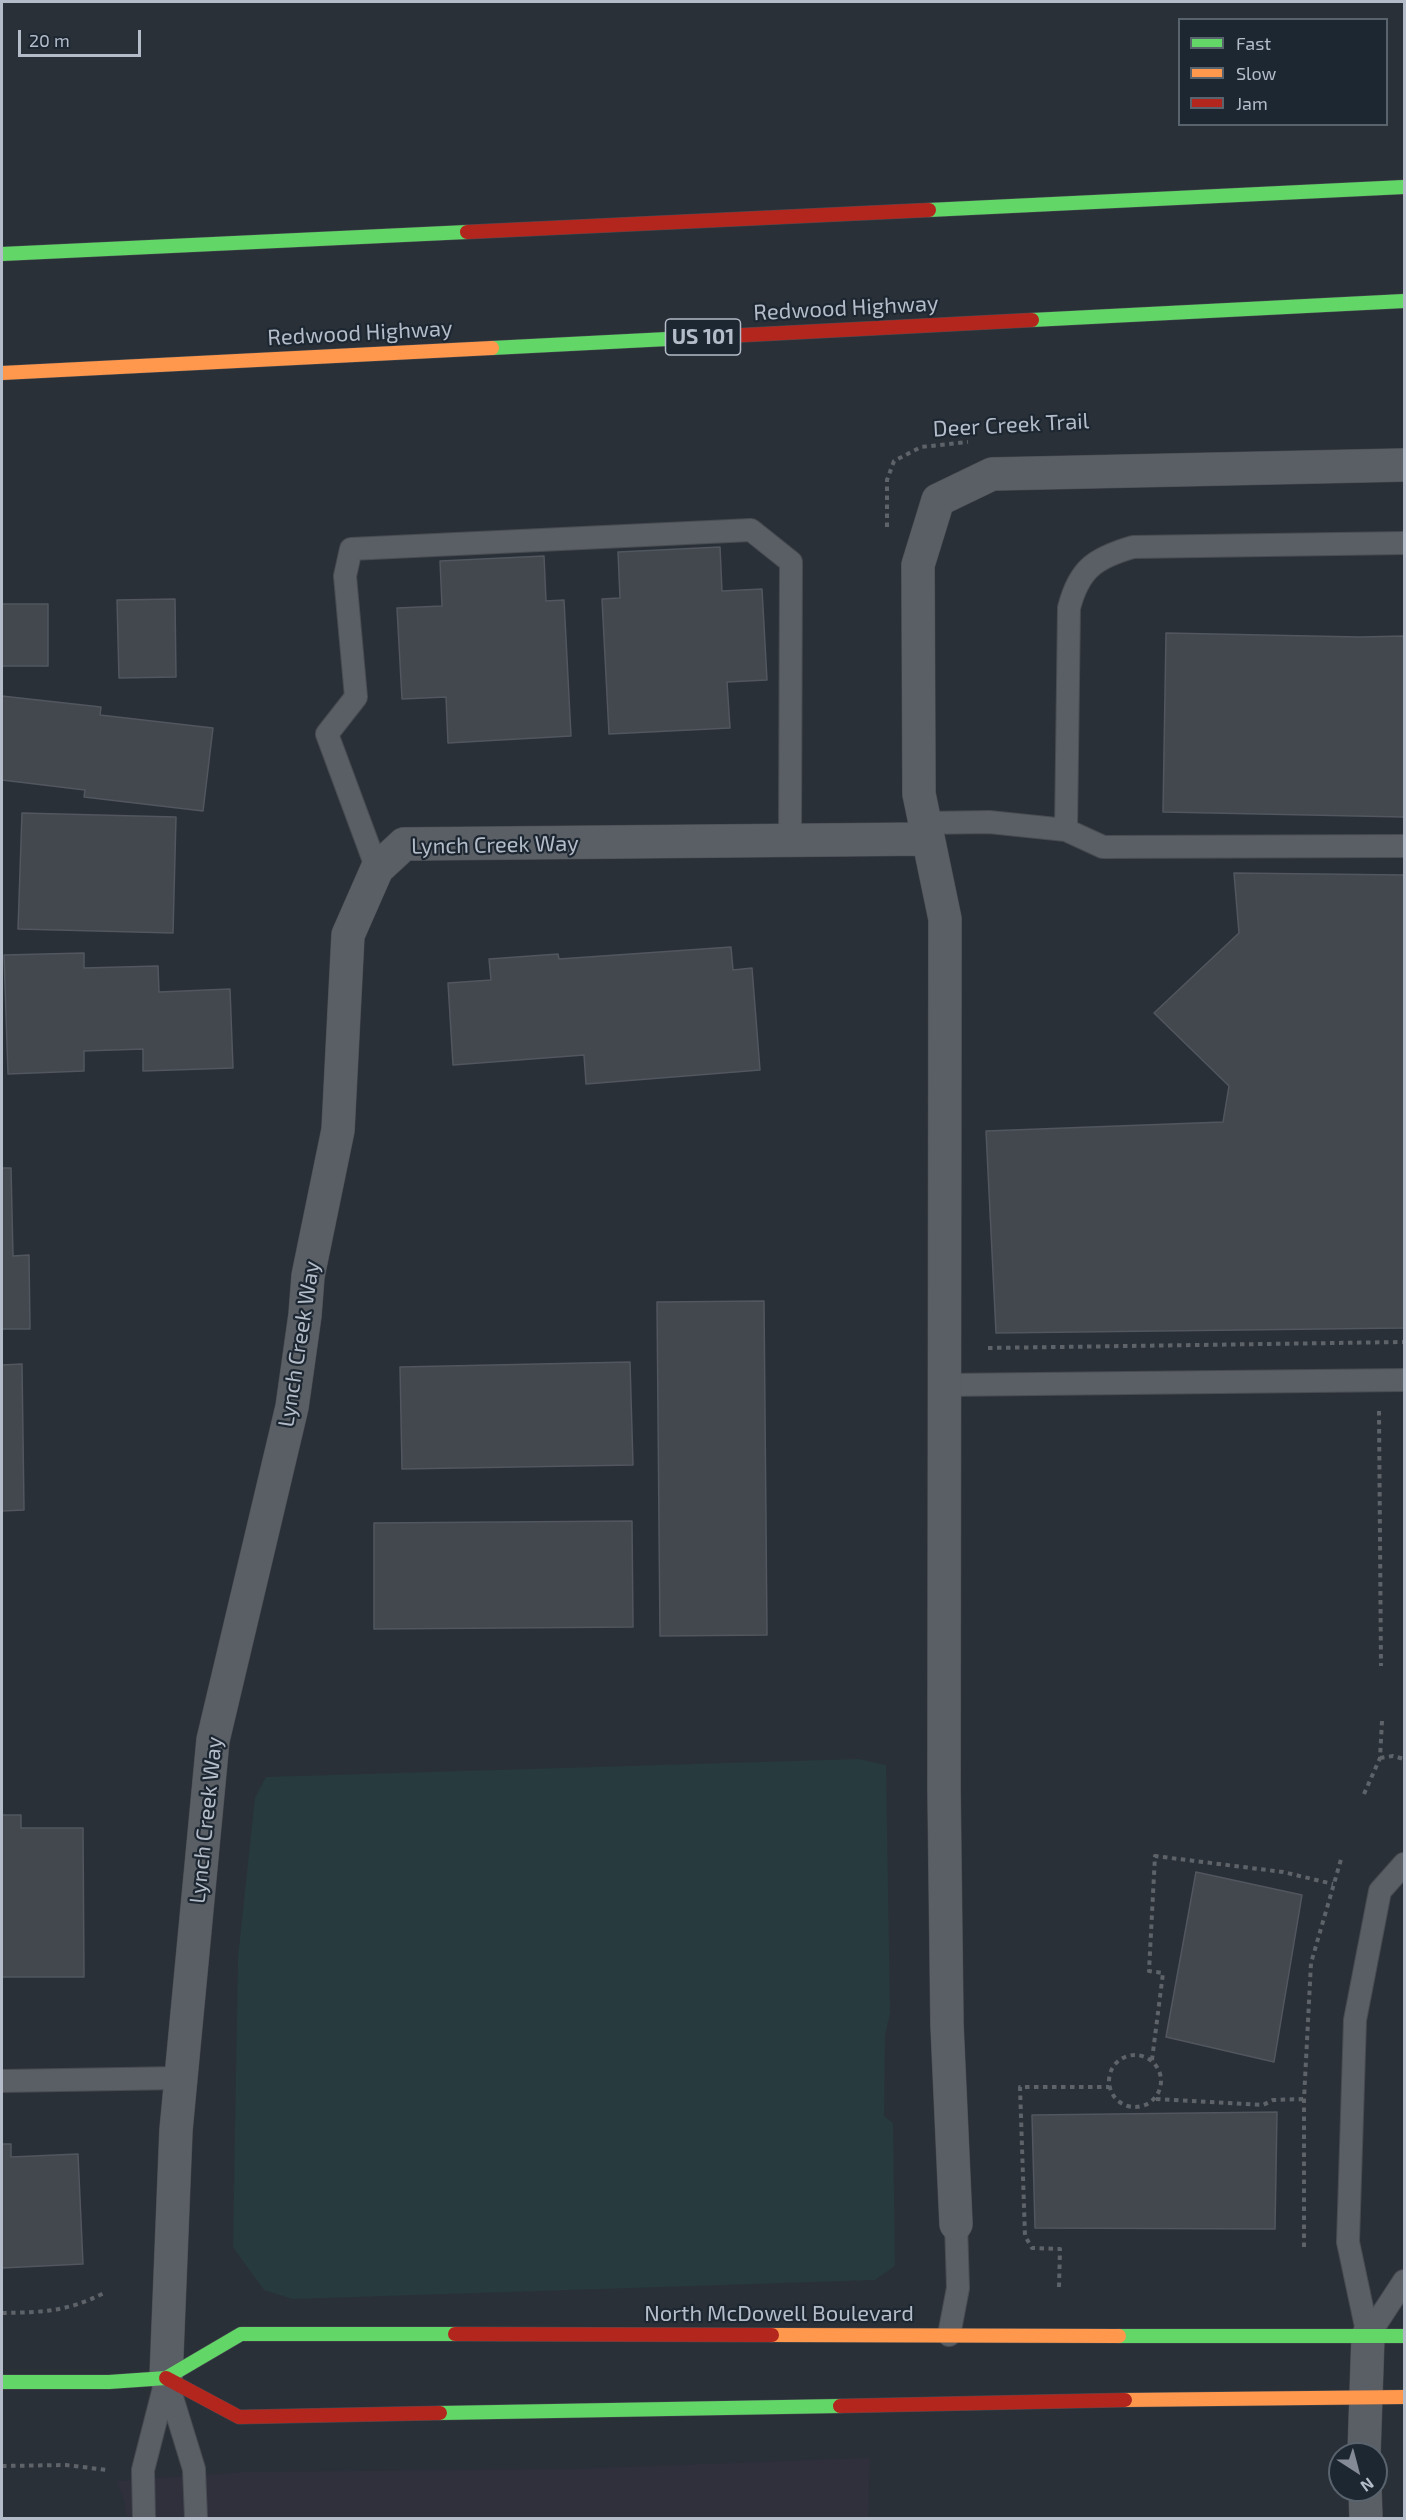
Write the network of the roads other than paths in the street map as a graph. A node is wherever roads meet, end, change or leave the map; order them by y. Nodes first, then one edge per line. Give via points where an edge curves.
1 (1404, 187) edge
2 (2, 254) edge
3 (1404, 301) edge
4 (2, 373) edge
5 (1404, 465) edge
6 (1404, 543) edge
7 (1066, 830) junction
8 (926, 831) junction
9 (790, 842) junction
10 (1404, 846) edge
11 (377, 869) junction
12 (1404, 1380) edge
13 (945, 1385) junction
14 (1404, 1864) edge
15 (181, 2078) junction
16 (2, 2081) edge
17 (956, 2224) joint
18 (1404, 2281) edge
19 (949, 2335) junction
20 (1368, 2336) junction
21 (1404, 2336) edge
22 (166, 2378) junction
23 (2, 2382) edge
24 (1366, 2396) junction
25 (1404, 2397) edge
26 (1364, 2442) edge
27 (1365, 2502) edge
28 (144, 2518) edge
29 (196, 2518) edge
30 (1366, 2518) edge

1 - 2 main road
3 - 4 main road, Redwood Highway / US 101
5 - 8 street via 992,474 938,500 918,565 919,794
6 - 7 lane via 1133,547 1107,554 1086,570 1074,588 1069,608
7 - 8 lane via 989,822
7 - 10 lane via 1103,847
8 - 9 street, Lynch Creek Way
8 - 13 street via 945,919
9 - 11 street, Lynch Creek Way via 404,844
9 - 11 lane via 790,562 751,530 351,549 345,576 356,697 327,734
11 - 15 street, Lynch Creek Way via 348,935 338,1130 308,1276 292,1407 213,1740
12 - 13 lane
13 - 17 street via 946,2025
14 - 20 lane via 1380,1891 1355,2020 1348,2242
15 - 16 lane
15 - 22 street, Lynch Creek Way
17 - 19 lane via 958,2288
18 - 20 lane
19 - 20 main road, North McDowell Boulevard
19 - 22 main road, North McDowell Boulevard via 241,2334
20 - 21 main road, North McDowell Boulevard
20 - 24 street
22 - 23 main road, North McDowell Boulevard
22 - 24 main road via 240,2417
22 - 28 lane via 143,2470
22 - 29 lane via 194,2469
24 - 25 main road
24 - 26 street
27 - 30 street

